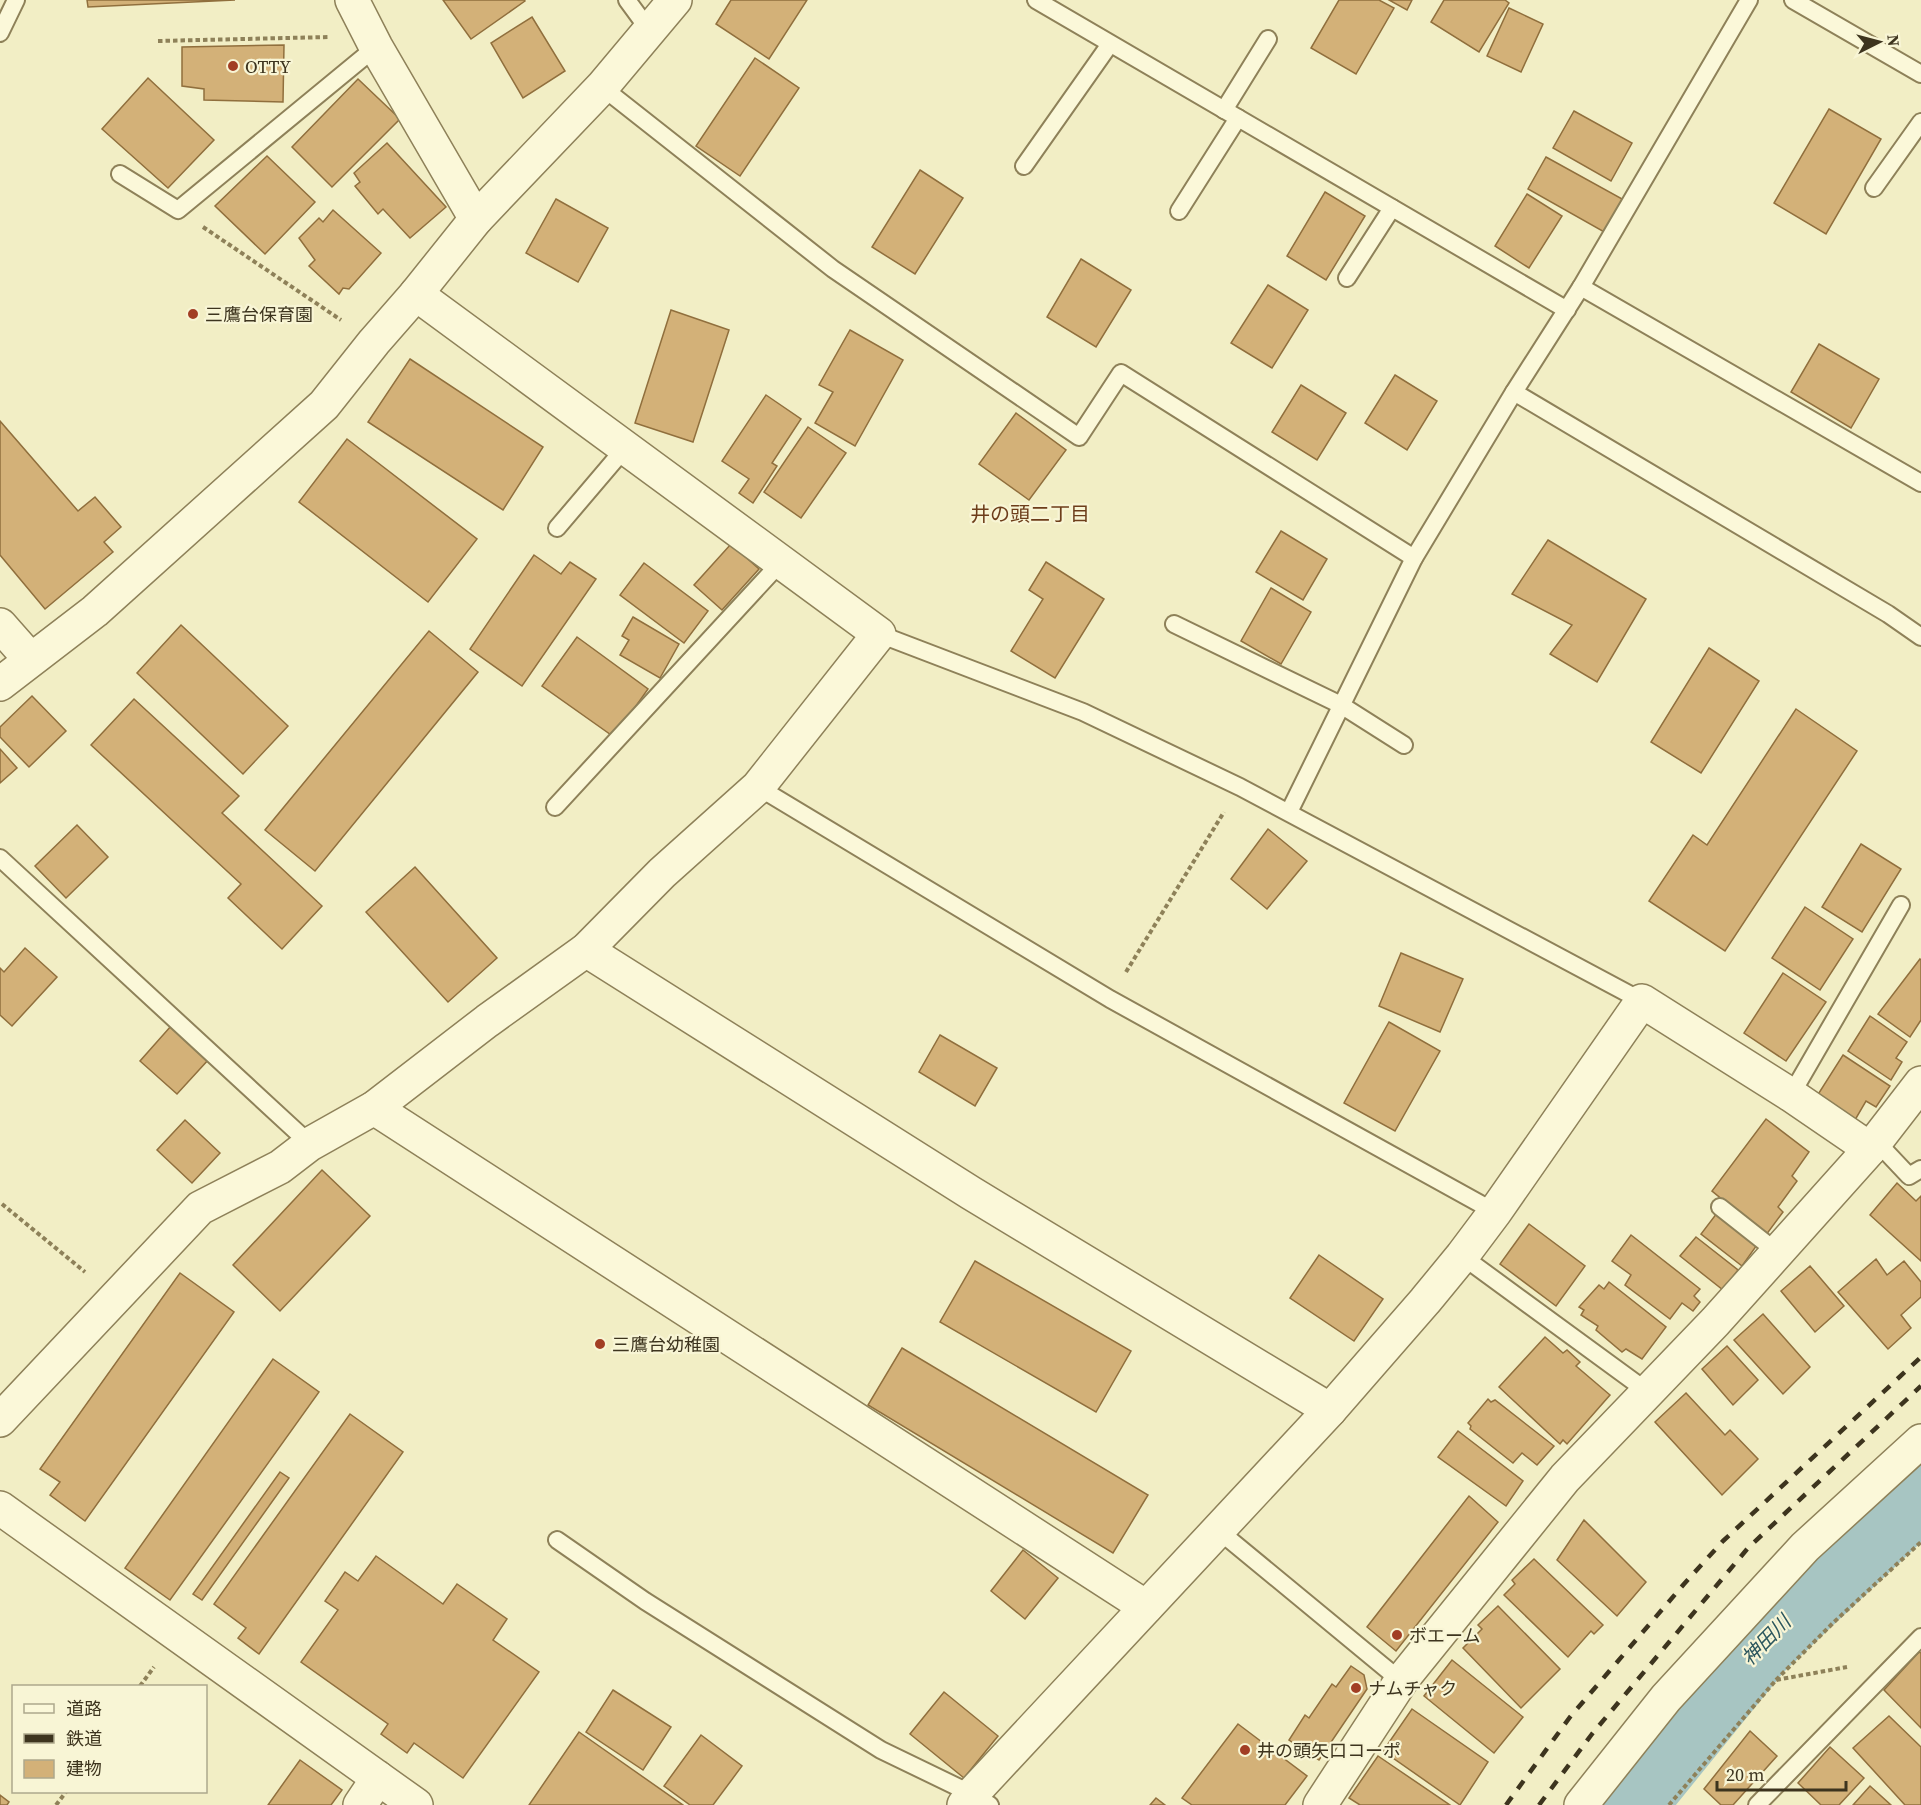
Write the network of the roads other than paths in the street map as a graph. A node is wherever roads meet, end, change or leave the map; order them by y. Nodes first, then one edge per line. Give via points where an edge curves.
1 (16, 0) edge
2 (352, 0) edge
3 (627, 0) edge
4 (675, 0) edge
5 (1036, 0) edge
6 (1749, 0) edge
7 (1792, 0) edge
8 (649, 30) junction
9 (0, 33) edge
10 (1269, 39) dead end
11 (373, 42) junction
12 (1110, 44) junction
13 (1921, 74) edge
14 (602, 87) junction
15 (1231, 114) junction
16 (1921, 122) edge
17 (1024, 166) dead end
18 (120, 174) dead end
19 (1874, 188) dead end
20 (1392, 208) junction
21 (1179, 212) dead end
22 (476, 219) junction
23 (1347, 278) dead end
24 (1581, 287) junction
25 (416, 294) junction
26 (1567, 310) junction
27 (1514, 392) junction
28 (625, 447) junction
29 (1921, 483) edge
30 (557, 528) dead end
31 (1414, 558) junction
32 (781, 562) junction
33 (1174, 624) dead end
34 (0, 625) edge
35 (879, 634) junction
36 (1921, 637) edge
37 (30, 659) junction
38 (0, 684) edge
39 (1341, 705) junction
40 (1404, 745) dead end
41 (758, 788) junction
42 (555, 807) dead end
43 (1289, 812) junction
44 (0, 858) edge
45 (1901, 906) dead end
46 (586, 950) junction
47 (1642, 1000) junction
48 (1921, 1083) edge
49 (1791, 1095) junction
50 (374, 1108) junction
51 (310, 1144) junction
52 (1873, 1145) junction
53 (1921, 1169) edge
54 (1720, 1207) dead end
55 (1495, 1212) junction
56 (1778, 1252) junction
57 (1462, 1256) junction
58 (1648, 1392) junction
59 (1330, 1410) junction
60 (0, 1420) edge
61 (1921, 1441) edge
62 (0, 1508) edge
63 (1218, 1530) junction
64 (557, 1540) dead end
65 (1146, 1607) junction
66 (1921, 1637) edge
67 (1401, 1681) junction
68 (378, 1778) junction
69 (975, 1801) edge
70 (1768, 1802) edge
71 (360, 1805) edge
72 (416, 1805) edge
73 (1320, 1805) edge
74 (1581, 1805) edge

1 - 9 lane
2 - 11 street
3 - 8 lane
4 - 8 street
5 - 12 lane
6 - 24 lane
7 - 13 lane
8 - 14 street
10 - 15 lane
11 - 18 lane via 178,210
11 - 22 street
12 - 15 lane
12 - 17 lane
14 - 22 street
14 - 31 lane via 833,269 1079,437 1121,373
15 - 20 lane
15 - 21 lane
16 - 19 lane
20 - 23 lane
20 - 26 lane
22 - 25 street
24 - 26 lane
24 - 29 lane
25 - 28 street
25 - 37 street via 324,405 95,611
26 - 27 lane
27 - 31 lane
27 - 36 lane
28 - 30 lane
28 - 32 street
31 - 39 lane
32 - 35 street
32 - 42 lane
33 - 39 lane
34 - 37 street
35 - 41 street
35 - 43 lane via 1083,712
37 - 38 street
39 - 40 lane
39 - 43 lane
41 - 46 street via 662,873
41 - 55 lane via 1110,999
43 - 47 lane
44 - 51 lane
45 - 49 lane
46 - 50 street
46 - 59 street via 971,1193
47 - 49 street
47 - 55 street
48 - 52 street
49 - 52 street
50 - 51 street
50 - 65 street
51 - 60 street via 280,1167 200,1208
52 - 53 lane via 1909,1176
52 - 56 street
54 - 56 lane
55 - 57 street
56 - 58 street
57 - 58 lane
57 - 59 street
58 - 67 street via 1565,1478
59 - 63 street
61 - 74 street via 1805,1547 1666,1698
62 - 68 street
63 - 65 street
63 - 67 lane
64 - 69 lane via 645,1601 881,1750
65 - 69 street
66 - 70 lane
67 - 73 street
68 - 71 street
68 - 72 street

